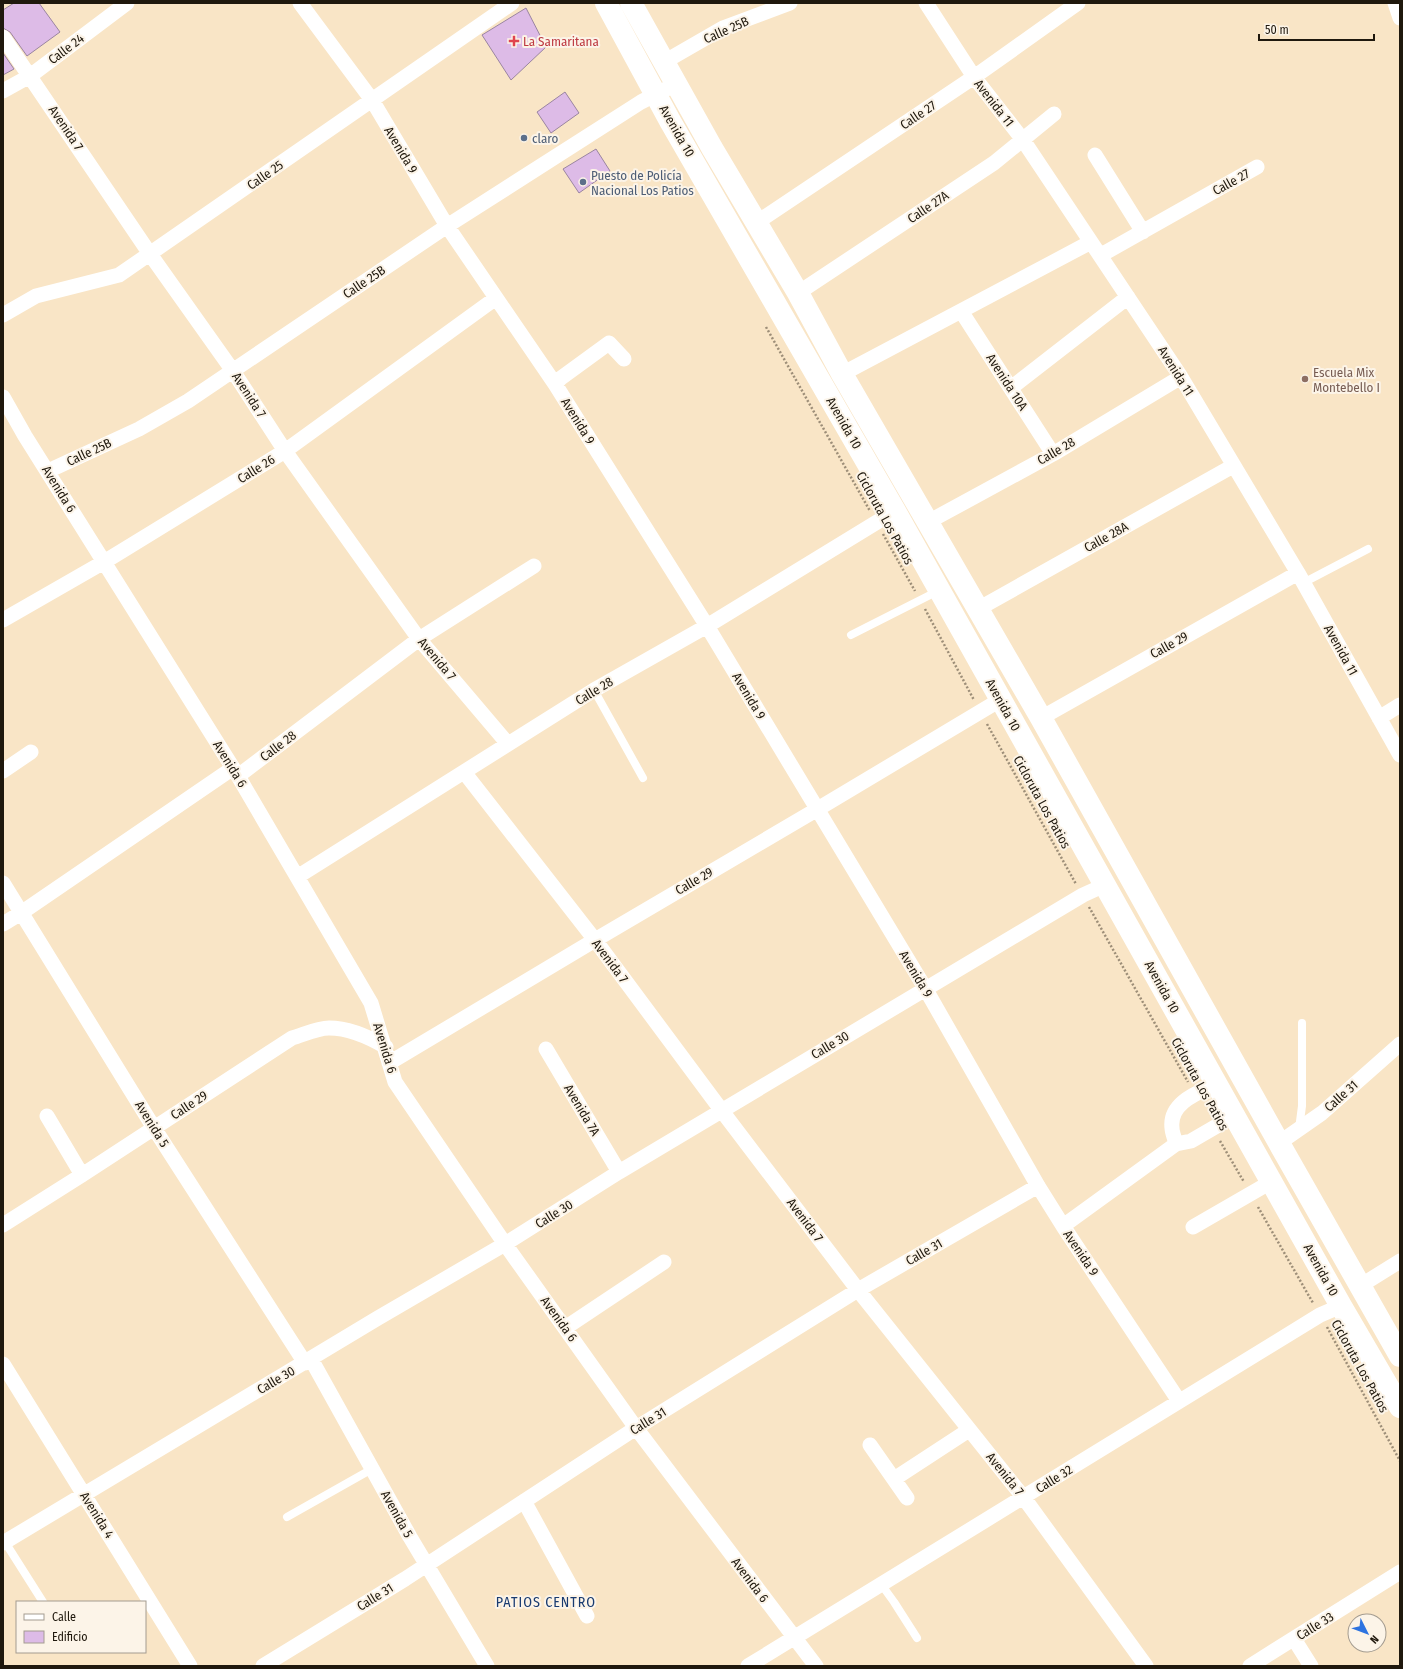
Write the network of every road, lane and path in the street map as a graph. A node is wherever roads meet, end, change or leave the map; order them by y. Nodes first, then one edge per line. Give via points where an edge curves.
1 (127, 3) edge
2 (300, 3) edge
3 (512, 3) edge
4 (606, 3) edge
5 (631, 3) edge
6 (790, 3) edge
7 (926, 3) edge
8 (1078, 3) edge
9 (1395, 3) edge
10 (1400, 18) edge
11 (3, 37) edge
12 (664, 62) junction
13 (30, 76) junction
14 (974, 77) junction
15 (676, 84) junction
16 (3, 91) edge
17 (655, 94) junction
18 (372, 100) junction
19 (1054, 114) dead end
20 (1023, 140) junction
21 (1095, 155) dead end
22 (1257, 167) dead end
23 (756, 223) junction
24 (447, 226) junction
25 (1143, 232) junction
26 (1091, 242) junction
27 (150, 254) junction
28 (1101, 255) junction
29 (798, 293) junction
30 (1128, 297) junction
31 (496, 298) junction
32 (961, 311) junction
33 (3, 315) edge
34 (764, 324) dead end
35 (624, 359) dead end
36 (233, 370) junction
37 (842, 374) junction
38 (1181, 377) junction
39 (555, 384) junction
40 (1011, 388) junction
41 (3, 397) edge
42 (285, 451) junction
43 (1053, 454) junction
44 (1234, 466) junction
45 (48, 471) junction
46 (895, 511) junction
47 (876, 522) junction
48 (928, 522) junction
49 (1368, 549) dead end
50 (104, 562) junction
51 (534, 566) dead end
52 (1301, 578) junction
53 (930, 596) junction
54 (978, 609) junction
55 (3, 620) edge
56 (707, 626) junction
57 (851, 635) dead end
58 (419, 639) junction
59 (594, 690) junction
60 (1000, 700) junction
61 (1400, 705) edge
62 (980, 711) junction
63 (1041, 718) junction
64 (1379, 718) junction
65 (508, 744) junction
66 (32, 752) dead end
67 (1400, 755) edge
68 (3, 771) edge
69 (235, 772) junction
70 (464, 772) junction
71 (643, 778) dead end
72 (816, 810) junction
73 (297, 877) junction
74 (3, 883) edge
75 (1105, 885) junction
76 (1083, 895) junction
77 (21, 913) junction
78 (3, 924) edge
79 (595, 940) junction
80 (925, 988) junction
81 (1302, 1023) dead end
82 (1399, 1045) edge
83 (386, 1047) junction
84 (546, 1049) dead end
85 (389, 1063) junction
86 (1216, 1084) junction
87 (1195, 1094) junction
88 (722, 1111) junction
89 (47, 1116) dead end
90 (1234, 1116) junction
91 (154, 1128) junction
92 (1213, 1129) junction
93 (1299, 1129) junction
94 (1279, 1143) junction
95 (1176, 1144) junction
96 (619, 1172) junction
97 (82, 1175) junction
98 (1271, 1182) junction
99 (1038, 1186) junction
100 (1250, 1193) junction
101 (3, 1225) edge
102 (1063, 1226) junction
103 (1193, 1227) dead end
104 (505, 1244) junction
105 (1400, 1261) edge
106 (664, 1262) dead end
107 (1360, 1286) junction
108 (858, 1290) junction
109 (1341, 1306) junction
110 (1320, 1315) junction
111 (565, 1328) junction
112 (1400, 1356) edge
113 (308, 1361) junction
114 (4, 1366) edge
115 (1179, 1401) junction
116 (1400, 1407) edge
117 (636, 1428) junction
118 (969, 1430) junction
119 (870, 1445) dead end
120 (1400, 1462) edge
121 (372, 1469) junction
122 (894, 1479) junction
123 (84, 1495) junction
124 (907, 1498) dead end
125 (1024, 1498) junction
126 (524, 1501) junction
127 (287, 1517) dead end
128 (4, 1543) edge
129 (427, 1564) junction
130 (1400, 1572) edge
131 (881, 1584) junction
132 (42, 1601) edge
133 (587, 1616) dead end
134 (793, 1637) junction
135 (917, 1638) dead end
136 (1294, 1639) junction
137 (190, 1666) edge
138 (263, 1666) edge
139 (487, 1666) edge
140 (748, 1666) edge
141 (816, 1666) edge
142 (1146, 1666) edge
143 (1250, 1666) edge
144 (1311, 1666) edge

1 - 13 street, Calle 24
2 - 18 street, Avenida 9
3 - 18 street, Calle 25
4 - 17 main road, Avenida 10
5 - 12 main road, Avenida 10
6 - 12 street, Calle 25B via 723,28
7 - 14 street, Avenida 11
8 - 14 street, Calle 27
9 - 10 street
11 - 13 street, Avenida 7
12 - 15 main road, Avenida 10
13 - 16 street, Calle 24
13 - 27 street, Avenida 7
14 - 20 street, Avenida 11
14 - 23 street, Calle 27
15 - 17 street, Calle 25B
15 - 23 main road, Avenida 10
17 - 24 street, Calle 25B
17 - 46 main road, Avenida 10
18 - 24 street, Avenida 9
18 - 27 street, Calle 25
19 - 20 street, Calle 27A
20 - 26 street, Avenida 11
20 - 29 street, Calle 27A via 994,163
21 - 25 street
22 - 25 street, Calle 27
23 - 29 main road, Avenida 10
24 - 31 street, Avenida 9
24 - 36 street, Calle 25B
25 - 28 street, Calle 27
26 - 28 street, Avenida 11
26 - 32 street
27 - 33 street, Calle 25 via 119,275 36,296
27 - 36 street, Avenida 7
28 - 30 street, Avenida 11
29 - 37 main road, Avenida 10
30 - 38 street, Avenida 11
30 - 40 street
31 - 39 street, Avenida 9
31 - 42 street, Calle 26
32 - 37 street
32 - 40 street, Avenida 10A
34 - 47 path, Cicloruta Los Patios
35 - 39 street via 609,343
36 - 42 street, Avenida 7
36 - 45 street, Calle 25B via 188,401 139,429
37 - 48 main road, Avenida 10
38 - 43 street, Calle 28
38 - 44 street, Avenida 11
39 - 56 street, Avenida 9
40 - 43 street, Avenida 10A
41 - 45 street, Avenida 6
42 - 50 street, Calle 26
42 - 58 street, Avenida 7
43 - 48 street, Calle 28
44 - 52 street, Avenida 11
44 - 54 street, Calle 28A
45 - 50 street, Avenida 6
46 - 47 street, Calle 28
46 - 53 main road, Avenida 10
47 - 53 path, Cicloruta Los Patios
47 - 56 street, Calle 28
48 - 54 main road, Avenida 10
49 - 52 lane
50 - 55 street, Calle 26
50 - 69 street, Avenida 6
51 - 58 street, Calle 28
52 - 63 street, Calle 29
52 - 64 street, Avenida 11
53 - 57 lane
53 - 60 main road, Avenida 10
53 - 62 path, Cicloruta Los Patios
54 - 63 main road, Avenida 10
56 - 59 street, Calle 28
56 - 72 street, Avenida 9
58 - 65 street, Avenida 7
58 - 69 street, Calle 28
59 - 65 street, Calle 28
59 - 71 lane
60 - 62 street, Calle 29
60 - 75 main road, Avenida 10
61 - 64 street
62 - 72 street, Calle 29
62 - 76 path, Cicloruta Los Patios
63 - 94 main road, Avenida 10
64 - 67 street, Avenida 11
65 - 70 street, Calle 28
66 - 68 street
69 - 73 street, Avenida 6
69 - 77 street, Calle 28
70 - 73 street, Calle 28
70 - 79 street, Avenida 7
72 - 79 street, Calle 29
72 - 80 street, Avenida 9
73 - 83 street, Avenida 6 via 371,1003
74 - 77 street, Avenida 5
75 - 76 street, Calle 30
75 - 86 main road, Avenida 10
76 - 80 street, Calle 30
76 - 87 path, Cicloruta Los Patios
77 - 78 street, Calle 28
77 - 91 street, Avenida 5
79 - 85 street, Calle 29
79 - 88 street, Avenida 7
80 - 88 street, Calle 30
80 - 99 street, Avenida 9
81 - 93 lane via 1302,1106
82 - 93 street, Calle 31 via 1322,1113
83 - 85 street, Avenida 6
83 - 91 street, Calle 29 via 371,1038 328,1028 292,1038
84 - 96 street, Avenida 7A
85 - 104 street, Avenida 6 via 395,1082
86 - 87 street
86 - 90 main road, Avenida 10
87 - 95 street via 1176,1108 1172,1119
88 - 96 street, Calle 30
88 - 108 street, Avenida 7
89 - 97 street
90 - 92 street
90 - 98 main road, Avenida 10
91 - 97 street, Calle 29
91 - 113 street, Avenida 5
92 - 95 street via 1191,1141
92 - 100 path, Cicloruta Los Patios
93 - 94 street, Calle 31
94 - 107 main road, Avenida 10
95 - 102 street
96 - 104 street, Calle 30
97 - 101 street, Calle 29
98 - 100 street
98 - 109 main road, Avenida 10
99 - 102 street, Avenida 9
99 - 108 street, Calle 31
100 - 103 street
100 - 110 path, Cicloruta Los Patios
102 - 115 street, Avenida 9
104 - 111 street, Avenida 6
104 - 113 street, Calle 30
105 - 107 street
106 - 111 street
107 - 112 main road, Avenida 10
108 - 117 street, Calle 31
108 - 118 street, Avenida 7
109 - 110 street, Calle 32
109 - 116 main road, Avenida 10
110 - 115 street, Calle 32
110 - 120 path, Cicloruta Los Patios
111 - 117 street, Avenida 6
113 - 121 street, Avenida 5
113 - 123 street, Calle 30
114 - 123 street, Avenida 4
115 - 125 street, Calle 32
117 - 126 street, Calle 31
117 - 134 street, Avenida 6
118 - 122 street
118 - 125 street, Avenida 7
119 - 122 street
121 - 127 lane
121 - 129 street, Avenida 5
122 - 124 street
123 - 128 street, Calle 30
123 - 137 street, Avenida 4
125 - 131 street, Calle 32
125 - 142 street, Avenida 7
126 - 129 street, Calle 31
126 - 133 street
128 - 132 lane
129 - 138 street, Calle 31
129 - 139 street, Avenida 5
130 - 136 street, Calle 33
131 - 134 street, Calle 32
131 - 135 lane
134 - 140 street, Calle 32
134 - 141 street, Avenida 6
136 - 143 street, Calle 33
136 - 144 street

